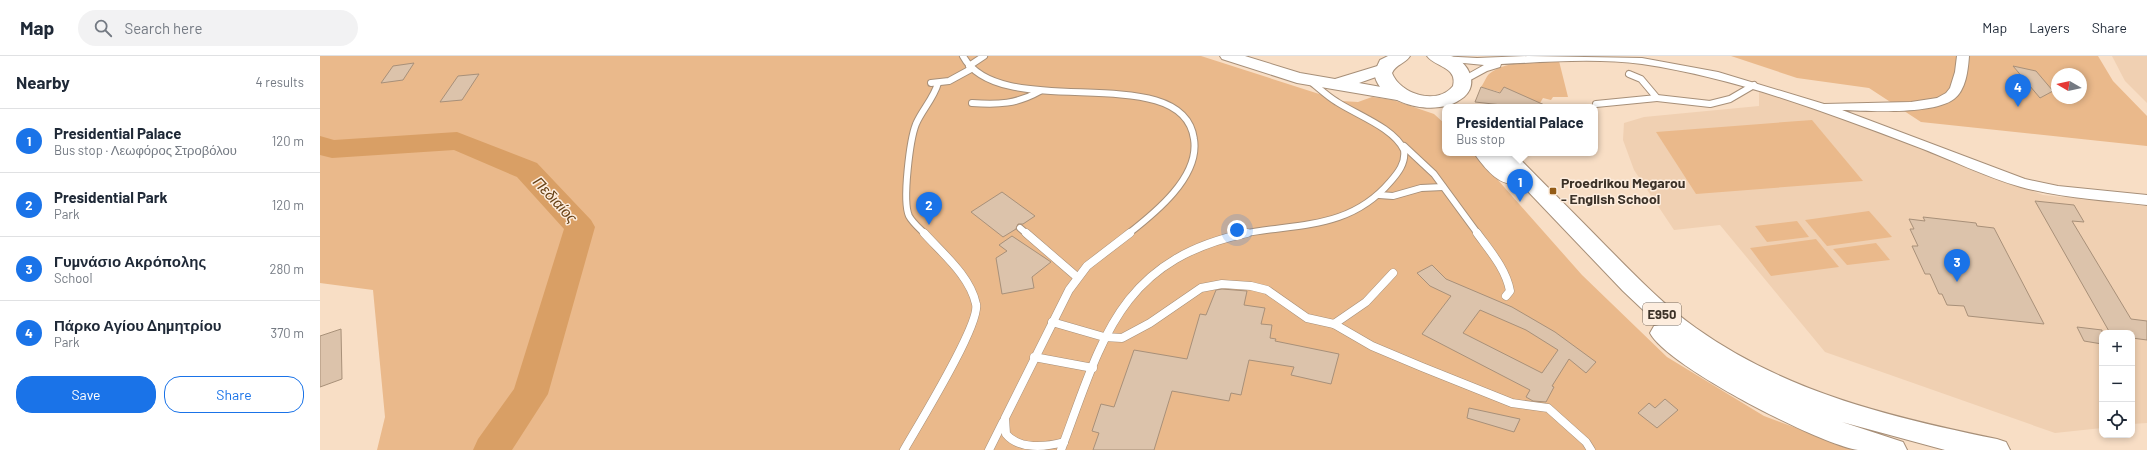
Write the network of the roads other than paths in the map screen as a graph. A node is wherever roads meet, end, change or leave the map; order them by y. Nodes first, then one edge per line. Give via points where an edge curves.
1 (963, 56) edge
2 (984, 56) edge
3 (1963, 56) edge
4 (1235, 57) edge
5 (1440, 57) edge
6 (1580, 57) edge
7 (1520, 60) junction
8 (1388, 61) edge
9 (970, 67) junction
10 (1629, 74) dead end
11 (1310, 81) junction
12 (1329, 84) junction
13 (1754, 85) junction
14 (1040, 90) junction
15 (1462, 92) edge
16 (1410, 98) junction
17 (1657, 98) junction
18 (972, 103) dead end
19 (1596, 104) dead end
20 (1821, 106) junction
21 (1442, 114) edge
22 (1400, 143) junction
23 (1487, 156) edge
24 (1505, 156) edge
25 (1443, 187) junction
26 (1379, 195) junction
27 (2147, 200) edge
28 (1020, 228) dead end
29 (1393, 273) dead end
30 (1077, 277) junction
31 (1506, 296) dead end
32 (1052, 322) junction
33 (1334, 324) junction
34 (1104, 337) junction
35 (1034, 357) junction
36 (1093, 368) junction
37 (1005, 418) junction
38 (1064, 442) junction
39 (904, 450) edge
40 (989, 450) edge
41 (1060, 450) edge
42 (1591, 450) edge
43 (1894, 450) edge
44 (1997, 450) edge

1 - 9 lane
2 - 9 lane
3 - 20 street via 1956,88 1949,97 1937,102 1901,106
4 - 11 main road
5 - 7 street via 1475,62
5 - 15 main road via 1458,68
6 - 7 street
6 - 13 street via 1647,62
7 - 15 street via 1483,69
8 - 12 main road via 1361,78
8 - 16 main road via 1384,80 1387,85
9 - 14 lane via 992,80
9 - 39 lane via 949,81 934,83 936,90 916,124 911,144 905,201 909,216 966,280 976,305 968,337
10 - 17 lane via 1644,80
11 - 12 main road
11 - 22 lane via 1336,102 1393,136
12 - 16 main road
13 - 17 lane via 1740,94 1713,104
13 - 20 street
14 - 18 lane via 1025,100 1007,106
14 - 30 lane via 1152,99 1178,110 1187,117 1195,133 1196,147 1193,160 1186,177 1174,193
15 - 16 main road via 1439,100
16 - 21 main road
17 - 19 lane
20 - 27 street via 2023,183 2058,190
22 - 25 lane via 1420,160
22 - 26 lane via 1405,150 1404,162 1390,184
23 - 43 main road, E950 via 1624,299 1689,355 1725,379 1765,400 1857,439
24 - 44 main road, E950 via 1658,310 1724,360 1812,403 1929,436
25 - 26 lane via 1414,189 1390,198
25 - 31 lane via 1500,265 1508,280 1510,291
26 - 34 lane via 1350,215 1330,222 1226,238 1198,246 1178,256 1152,274 1129,298 1117,312
28 - 30 lane
29 - 33 lane via 1372,300
30 - 32 lane
32 - 34 lane
32 - 35 lane
33 - 34 lane via 1307,318 1266,290 1252,286 1222,284 1201,288 1134,333 1122,338
33 - 42 lane via 1372,346 1512,403 1548,408 1586,442
34 - 36 lane
35 - 36 lane
35 - 37 lane
36 - 38 lane
37 - 38 lane via 1004,429 1007,437 1013,441 1032,447 1045,447
37 - 40 lane
38 - 41 lane

